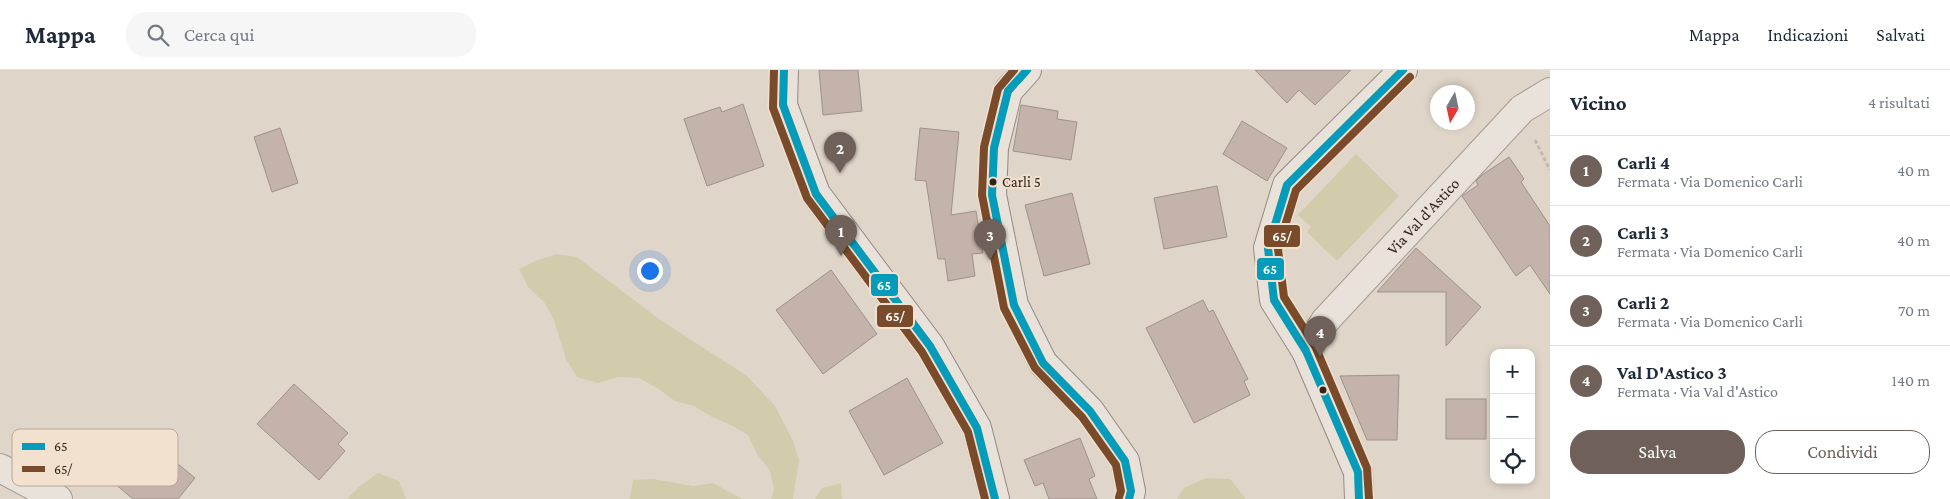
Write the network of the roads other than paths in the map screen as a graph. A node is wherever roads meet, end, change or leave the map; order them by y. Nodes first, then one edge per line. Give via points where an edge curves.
1 (784, 70) edge
2 (1027, 70) edge
3 (1403, 70) edge
4 (1550, 92) edge
5 (1306, 351) junction
6 (0, 468) edge
7 (12, 474) edge
8 (34, 486) edge
9 (58, 499) edge
10 (995, 499) edge
11 (1129, 499) edge
12 (1359, 499) edge

1 - 10 street via 783,104 816,194 930,346 977,428
2 - 11 street via 1008,91 994,148 992,195 1014,305 1043,363 1090,410 1125,461 1131,491
3 - 5 street via 1287,185 1268,248 1274,300
4 - 5 street, Via Val d'Astico via 1515,116 1325,321
5 - 12 street via 1358,472
6 - 7 street
8 - 9 street

